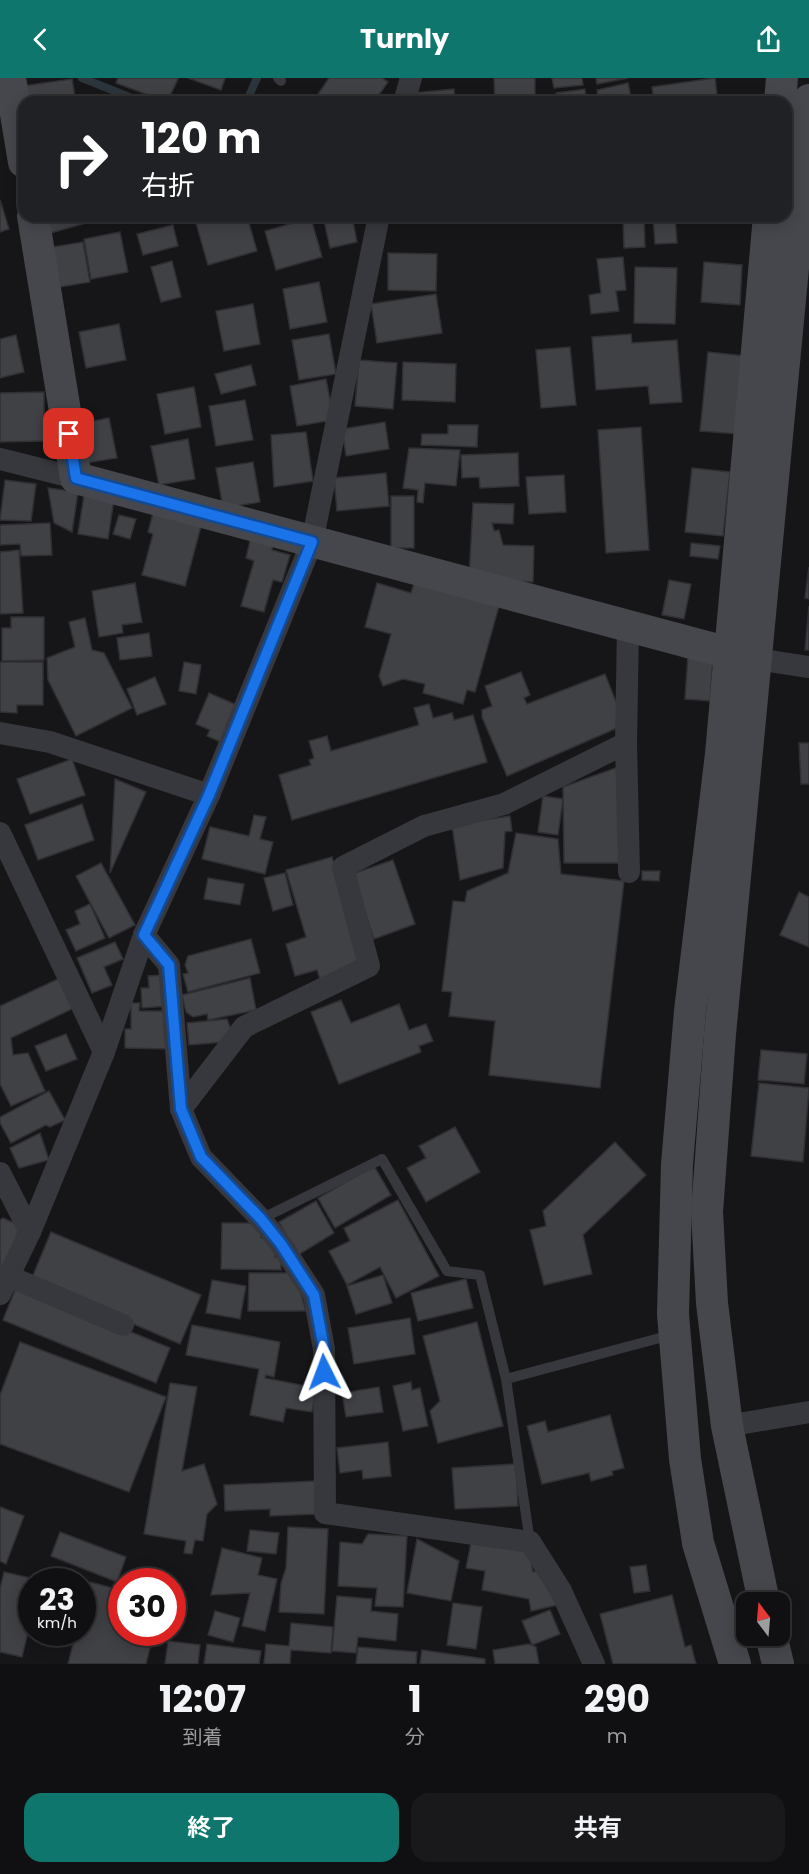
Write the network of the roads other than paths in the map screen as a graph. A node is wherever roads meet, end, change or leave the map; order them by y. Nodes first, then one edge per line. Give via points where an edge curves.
1 (10, 78) edge
2 (411, 78) edge
3 (782, 78) edge
4 (406, 96) edge
5 (780, 96) edge
6 (809, 100) edge
7 (18, 126) edge
8 (34, 222) edge
9 (378, 222) edge
10 (769, 222) edge
11 (0, 459) edge
12 (76, 478) junction
13 (312, 542) junction
14 (628, 626) junction
15 (742, 657) junction
16 (809, 667) edge
17 (0, 734) edge
18 (626, 744) junction
19 (209, 795) junction
20 (0, 833) edge
21 (629, 872) dead end
22 (144, 935) junction
23 (104, 1052) junction
24 (181, 1109) junction
25 (0, 1173) edge
26 (261, 1219) junction
27 (30, 1232) junction
28 (4, 1285) edge
29 (123, 1326) dead end
30 (674, 1334) junction
31 (506, 1379) junction
32 (809, 1412) edge
33 (727, 1426) junction
34 (530, 1542) junction
35 (762, 1592) edge
36 (774, 1646) edge
37 (594, 1664) edge
38 (735, 1664) edge
39 (778, 1664) edge

1 - 7 street
2 - 4 street
3 - 5 street
6 - 15 street
8 - 12 street
9 - 13 street
10 - 15 street
11 - 12 street
12 - 13 street
13 - 14 street
13 - 19 street
14 - 15 street
14 - 18 street
15 - 16 street
15 - 30 street via 721,754 690,1011 677,1164
15 - 33 street via 707,1212 712,1303
17 - 19 street via 50,742
18 - 21 street
18 - 24 street via 504,804 424,826 343,867 369,966 244,1027
19 - 22 street
20 - 23 street
22 - 23 street
22 - 24 street via 169,965
23 - 27 street
24 - 26 street via 201,1157
25 - 27 street
26 - 31 lane via 382,1159 447,1271 480,1275
26 - 34 street via 314,1295 324,1349 326,1513
27 - 28 street
28 - 29 street
30 - 31 lane
30 - 38 street via 685,1459 698,1543
31 - 34 lane
32 - 33 street
33 - 35 street
34 - 37 street via 561,1591
36 - 39 street

